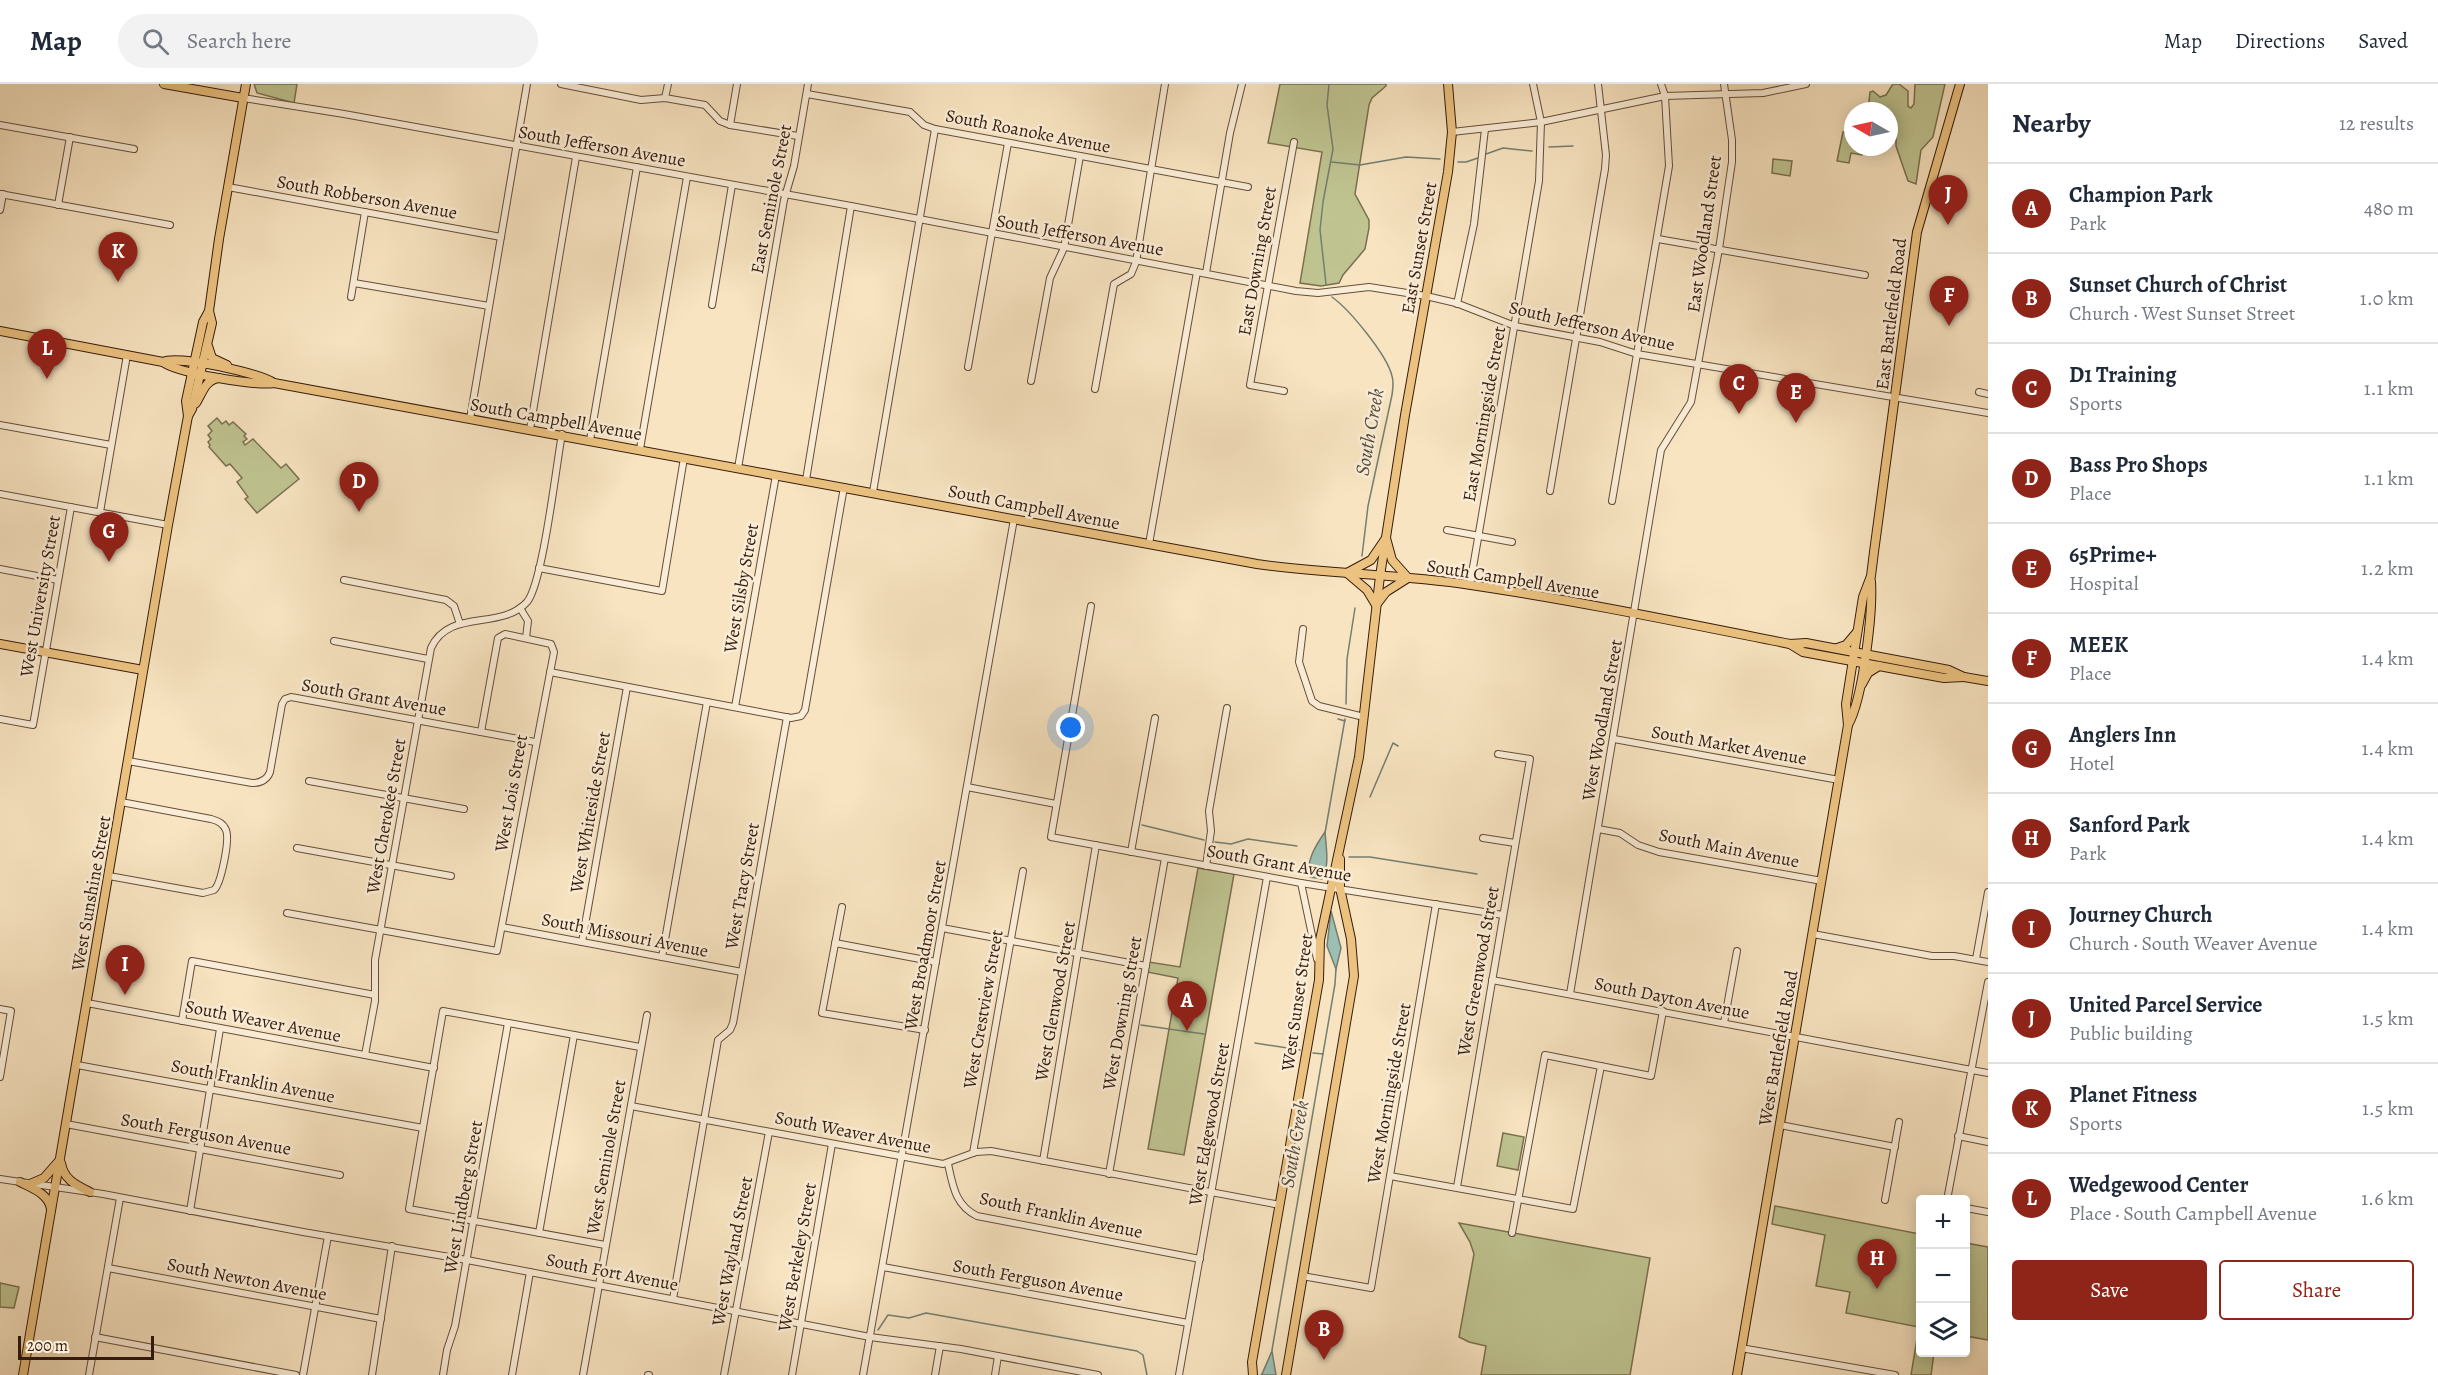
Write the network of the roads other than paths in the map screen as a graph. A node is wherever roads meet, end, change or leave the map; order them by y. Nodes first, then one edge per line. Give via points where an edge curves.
1 (164, 84) edge
2 (246, 84) edge
3 (527, 84) edge
4 (561, 84) edge
5 (668, 84) edge
6 (737, 84) edge
7 (808, 84) edge
8 (1165, 84) edge
9 (1242, 84) edge
10 (1448, 84) edge
11 (1533, 84) edge
12 (1598, 84) edge
13 (1661, 84) edge
14 (1724, 84) edge
15 (1806, 84) edge
16 (1960, 84) edge
17 (1789, 86) edge
18 (601, 88) edge
19 (807, 94) junction
20 (1726, 94) junction
21 (1665, 96) junction
22 (243, 98) junction
23 (665, 98) junction
24 (1602, 109) junction
25 (1541, 122) junction
26 (0, 125) edge
27 (730, 125) junction
28 (935, 129) junction
29 (1485, 129) junction
30 (1452, 132) junction
31 (798, 136) junction
32 (70, 137) junction
33 (1294, 142) dead end
34 (1008, 143) junction
35 (517, 146) junction
36 (134, 149) dead end
37 (1080, 156) junction
38 (576, 157) junction
39 (637, 167) junction
40 (1151, 169) junction
41 (687, 177) junction
42 (1221, 182) junction
43 (732, 184) junction
44 (228, 187) junction
45 (1248, 187) dead end
46 (1, 194) edge
47 (785, 195) junction
48 (58, 205) junction
49 (852, 206) junction
50 (0, 210) edge
51 (365, 212) junction
52 (920, 219) junction
53 (170, 225) dead end
54 (991, 234) junction
55 (501, 237) junction
56 (1658, 239) junction
57 (1064, 248) junction
58 (1719, 249) junction
59 (1136, 262) junction
60 (1197, 272) junction
61 (1206, 273) junction
62 (1865, 275) dead end
63 (354, 283) junction
64 (1268, 286) junction
65 (1426, 296) junction
66 (351, 297) dead end
67 (1457, 304) junction
68 (712, 305) dead end
69 (489, 306) junction
70 (1515, 326) junction
71 (0, 331) edge
72 (1577, 338) junction
73 (203, 341) junction
74 (1637, 354) junction
75 (128, 355) junction
76 (175, 359) junction
77 (163, 362) junction
78 (198, 364) junction
79 (1699, 365) junction
80 (968, 367) dead end
81 (173, 368) junction
82 (239, 371) junction
83 (196, 373) junction
84 (224, 378) junction
85 (1031, 381) dead end
86 (274, 383) junction
87 (1095, 389) dead end
88 (1284, 391) dead end
89 (1979, 392) dead end
90 (188, 394) junction
91 (1988, 394) edge
92 (1896, 396) junction
93 (190, 412) junction
94 (1988, 413) edge
95 (1404, 416) joint
96 (470, 419) junction
97 (0, 425) edge
98 (530, 429) junction
99 (562, 434) junction
100 (590, 440) junction
101 (111, 445) junction
102 (640, 449) junction
103 (1661, 450) joint
104 (684, 458) junction
105 (738, 468) junction
106 (776, 475) junction
107 (806, 480) junction
108 (844, 487) junction
109 (1550, 491) dead end
110 (873, 492) junction
111 (0, 494) edge
112 (1612, 501) dead end
113 (70, 507) junction
114 (100, 512) junction
115 (1014, 519) junction
116 (168, 525) junction
117 (1447, 530) dead end
118 (1479, 536) junction
119 (1386, 538) junction
120 (1512, 542) dead end
121 (1149, 544) junction
122 (1874, 552) joint
123 (539, 568) junction
124 (0, 569) edge
125 (1347, 573) junction
126 (1380, 576) junction
127 (1870, 576) junction
128 (1408, 578) junction
129 (58, 580) junction
130 (345, 580) dead end
131 (1470, 585) junction
132 (1376, 605) junction
133 (1091, 606) dead end
134 (520, 608) junction
135 (1635, 614) junction
136 (460, 624) junction
137 (1303, 629) dead end
138 (1858, 631) junction
139 (1868, 633) junction
140 (526, 638) junction
141 (334, 641) dead end
142 (0, 644) edge
143 (1790, 644) junction
144 (1837, 648) junction
145 (46, 652) junction
146 (1855, 652) junction
147 (1808, 653) junction
148 (1865, 654) junction
149 (428, 659) junction
150 (1854, 661) junction
151 (1863, 663) junction
152 (1921, 664) junction
153 (1879, 666) junction
154 (143, 670) junction
155 (550, 672) junction
156 (1964, 677) junction
157 (1851, 679) junction
158 (1988, 681) edge
159 (627, 687) junction
160 (1859, 687) junction
161 (707, 702) junction
162 (735, 707) junction
163 (1227, 708) dead end
164 (787, 717) junction
165 (1364, 717) junction
166 (1155, 718) dead end
167 (0, 719) edge
168 (418, 721) junction
169 (1848, 725) junction
170 (481, 732) junction
171 (1614, 739) junction
172 (535, 742) junction
173 (1498, 754) dead end
174 (128, 760) junction
175 (1839, 780) junction
176 (309, 781) dead end
177 (967, 787) junction
178 (404, 799) junction
179 (121, 802) junction
180 (1056, 804) junction
181 (464, 809) dead end
182 (1598, 829) junction
183 (1483, 838) dead end
184 (1515, 843) junction
185 (1096, 845) junction
186 (1340, 846) junction
187 (297, 848) dead end
188 (1131, 852) junction
189 (1165, 858) junction
190 (392, 866) junction
191 (1206, 866) junction
192 (1023, 870) dead end
193 (108, 876) junction
194 (451, 876) dead end
195 (1267, 877) junction
196 (1822, 881) junction
197 (1301, 883) junction
198 (1330, 887) junction
199 (1340, 888) junction
200 (1988, 892) edge
201 (1437, 904) junction
202 (842, 907) dead end
203 (287, 914) dead end
204 (1503, 915) junction
205 (502, 927) junction
206 (942, 928) junction
207 (381, 931) junction
208 (1813, 934) junction
209 (1010, 941) junction
210 (582, 942) junction
211 (835, 943) junction
212 (1737, 951) dead end
213 (1078, 953) junction
214 (662, 957) junction
215 (1976, 959) junction
216 (936, 962) junction
217 (1988, 962) edge
218 (1146, 966) junction
219 (742, 972) junction
220 (1319, 980) junction
221 (1492, 980) junction
222 (1988, 982) edge
223 (1570, 994) junction
224 (375, 995) junction
225 (1986, 1002) edge
226 (87, 1003) junction
227 (0, 1009) edge
228 (1663, 1011) junction
229 (647, 1015) dead end
230 (182, 1020) junction
231 (508, 1023) junction
232 (1724, 1023) junction
233 (220, 1029) junction
234 (925, 1030) junction
235 (574, 1035) junction
236 (1795, 1037) junction
237 (640, 1047) junction
238 (366, 1055) junction
239 (77, 1065) junction
240 (1601, 1066) junction
241 (434, 1068) junction
242 (1972, 1071) junction
243 (1988, 1073) edge
244 (0, 1077) edge
245 (210, 1088) junction
246 (631, 1106) junction
247 (704, 1119) junction
248 (1899, 1122) dead end
249 (66, 1124) junction
250 (1780, 1125) junction
251 (423, 1128) junction
252 (769, 1132) junction
253 (1958, 1136) junction
254 (1988, 1142) edge
255 (832, 1144) junction
256 (201, 1147) junction
257 (1895, 1148) junction
258 (973, 1153) junction
259 (903, 1157) junction
260 (60, 1160) junction
261 (1043, 1161) junction
262 (948, 1164) junction
263 (1109, 1174) junction
264 (340, 1175) dead end
265 (1390, 1176) junction
266 (0, 1179) edge
267 (20, 1182) junction
268 (30, 1184) junction
269 (56, 1187) junction
270 (1457, 1187) junction
271 (90, 1192) junction
272 (1212, 1193) junction
273 (1948, 1195) edge
274 (120, 1198) junction
275 (1518, 1199) junction
276 (1886, 1200) dead end
277 (1280, 1205) junction
278 (1970, 1209) edge
279 (190, 1211) junction
280 (1988, 1212) edge
281 (51, 1219) junction
282 (474, 1221) junction
283 (539, 1233) junction
284 (1512, 1233) dead end
285 (328, 1236) junction
286 (605, 1245) junction
287 (392, 1246) junction
288 (1200, 1259) junction
289 (467, 1260) junction
290 (883, 1267) junction
291 (108, 1268) junction
292 (530, 1272) junction
293 (1302, 1276) junction
294 (598, 1285) junction
295 (673, 1299) junction
296 (315, 1307) junction
297 (736, 1311) junction
298 (381, 1319) junction
299 (800, 1323) junction
300 (1188, 1323) junction
301 (95, 1337) junction
302 (870, 1337) junction
303 (940, 1346) junction
304 (1742, 1348) junction
305 (999, 1356) junction
306 (23, 1375) edge
307 (89, 1375) edge
308 (296, 1375) edge
309 (303, 1375) edge
310 (372, 1375) edge
311 (443, 1375) edge
312 (512, 1375) edge
313 (583, 1375) edge
314 (724, 1375) edge
315 (792, 1375) edge
316 (863, 1375) edge
317 (935, 1375) edge
318 (995, 1375) edge
319 (1098, 1375) edge
320 (1179, 1375) edge
321 (1251, 1375) edge
322 (1286, 1375) edge
323 (1737, 1375) edge
324 (1895, 1375) edge

1 - 22 main road, South Jefferson Avenue
2 - 22 main road, West Sunshine Street
3 - 35 street
4 - 18 street
5 - 23 street
6 - 27 street
7 - 19 street, East Seminole Street
8 - 40 street
9 - 42 street
10 - 30 main road, East Sunset Street
11 - 25 street, East Morningside Street
12 - 24 street
13 - 21 street
14 - 20 street, East Woodland Street
15 - 17 street
16 - 92 main road, East Battlefield Road via 1917,232
17 - 20 street via 1763,93
18 - 23 street via 641,100
19 - 28 street, South Roanoke Avenue via 910,112
19 - 31 street, East Seminole Street
20 - 21 street
20 - 58 street, East Woodland Street via 1732,162
21 - 24 street
21 - 56 street via 1669,166
22 - 35 street, South Jefferson Avenue
22 - 44 main road, West Sunshine Street
23 - 27 street via 705,105 720,121
24 - 25 street
24 - 72 street via 1605,169
25 - 29 street
25 - 70 street, East Morningside Street via 1539,181
26 - 32 street
27 - 31 street
28 - 34 street, South Roanoke Avenue
28 - 52 street
29 - 30 street
29 - 67 street via 1474,224
30 - 65 main road, East Sunset Street
31 - 47 street, East Seminole Street
32 - 36 street
32 - 48 street
33 - 64 street, East Downing Street
34 - 37 street, South Roanoke Avenue
34 - 54 street
35 - 38 street, South Jefferson Avenue
35 - 55 street
37 - 40 street, South Roanoke Avenue
37 - 57 street
38 - 39 street, South Jefferson Avenue
38 - 98 street
39 - 41 street, South Jefferson Avenue
39 - 100 street
40 - 42 street, South Roanoke Avenue
40 - 59 street
41 - 43 street, South Jefferson Avenue
41 - 102 street
42 - 45 street, South Roanoke Avenue
42 - 61 street
43 - 47 street, South Jefferson Avenue
43 - 68 street
44 - 51 street, South Robberson Avenue
44 - 73 main road, West Sunshine Street via 209,311 203,322
46 - 48 street
46 - 50 street
47 - 49 street, South Jefferson Avenue
47 - 105 street, East Seminole Street
48 - 53 street
49 - 52 street, South Jefferson Avenue
49 - 107 street
51 - 55 street, South Robberson Avenue
51 - 63 street
52 - 54 street, South Jefferson Avenue
52 - 110 street
54 - 57 street, South Jefferson Avenue
54 - 80 street
55 - 69 street
56 - 58 street
56 - 74 street
57 - 59 street, South Jefferson Avenue
57 - 85 street via 1050,278
58 - 62 street
58 - 79 street, East Woodland Street
59 - 60 street, South Jefferson Avenue
59 - 87 street via 1131,274 1114,284
60 - 61 street, South Jefferson Avenue
60 - 121 street
61 - 64 street, South Jefferson Avenue
63 - 66 street
63 - 69 street
64 - 65 street, South Jefferson Avenue via 1310,292 1369,287
64 - 88 street, East Downing Street via 1250,385
65 - 67 street, South Jefferson Avenue
65 - 95 main road, East Sunset Street
67 - 70 street, South Jefferson Avenue
69 - 96 street
70 - 72 street, South Jefferson Avenue
70 - 118 street, East Morningside Street
71 - 75 main road, South Campbell Avenue
72 - 74 street, South Jefferson Avenue
72 - 109 street
73 - 76 main road via 188,355
73 - 78 main road, West Sunshine Street
73 - 82 main road via 212,358
74 - 79 street, South Jefferson Avenue
74 - 112 street
75 - 77 main road, South Campbell Avenue
75 - 101 street
76 - 77 main road, South Campbell Avenue
76 - 78 main road, South Campbell Avenue
77 - 81 main road, South Campbell Avenue
78 - 82 main road, South Campbell Avenue
78 - 83 main road, West Sunshine Street
79 - 92 street, South Jefferson Avenue
79 - 103 street, East Woodland Street via 1691,402
81 - 83 main road, South Campbell Avenue
81 - 90 main road via 184,378
82 - 86 main road, South Campbell Avenue via 260,375
83 - 84 main road, South Campbell Avenue
83 - 90 main road, West Sunshine Street
83 - 93 main road, West Sunshine Street
84 - 86 main road, South Campbell Avenue
84 - 93 main road via 208,383
86 - 96 main road, South Campbell Avenue
89 - 91 street
90 - 93 main road, West Sunshine Street via 186,407
92 - 94 street, South Jefferson Avenue
92 - 122 main road, East Battlefield Road
93 - 116 main road, West Sunshine Street
95 - 119 main road, West Sunset Street
96 - 98 main road, South Campbell Avenue
97 - 101 street
98 - 99 main road, South Campbell Avenue
99 - 100 main road, South Campbell Avenue
99 - 123 street
100 - 102 main road, South Campbell Avenue
101 - 114 street
102 - 104 main road, South Campbell Avenue
103 - 135 street, West Woodland Street
104 - 105 main road, South Campbell Avenue
104 - 123 street via 662,591
105 - 106 main road, South Campbell Avenue
106 - 107 main road, South Campbell Avenue
106 - 162 street, West Silsby Street
107 - 108 main road, South Campbell Avenue
108 - 110 main road, South Campbell Avenue
108 - 164 street via 805,710 799,717
110 - 115 main road, South Campbell Avenue
111 - 113 street
113 - 114 street
113 - 129 street, West University Street
114 - 116 street
115 - 121 main road, South Campbell Avenue
115 - 177 street, West Broadmoor Street
116 - 154 main road, West Sunshine Street
117 - 118 street
118 - 120 street
118 - 131 street
119 - 125 main road via 1371,560
119 - 126 main road, West Sunset Street
119 - 128 main road via 1392,560
121 - 125 main road, South Campbell Avenue via 1257,564
122 - 127 main road, West Battlefield Road
123 - 134 street via 533,592
124 - 129 street
125 - 126 main road, South Campbell Avenue
125 - 132 main road
126 - 128 main road, South Campbell Avenue
126 - 132 main road, West Sunset Street
127 - 138 main road, West Battlefield Road
127 - 139 main road, West Battlefield Road
128 - 131 main road, South Campbell Avenue
128 - 132 main road via 1386,592
129 - 145 street, West University Street
130 - 136 street via 446,600 455,608
131 - 135 main road, South Campbell Avenue
132 - 165 main road, West Sunset Street
133 - 180 street
134 - 136 street, West Cherokee Street
134 - 140 street via 528,621
135 - 143 main road, South Campbell Avenue
135 - 171 street, West Woodland Street
136 - 149 street, West Cherokee Street via 437,638
137 - 165 street via 1299,662 1310,699 1317,705
138 - 144 main road via 1846,645
138 - 146 main road, West Battlefield Road
139 - 148 main road, West Battlefield Road
139 - 152 main road via 1869,643 1876,650
140 - 155 street, West Lois Street via 548,642 554,651
140 - 170 street via 505,634 497,640
141 - 149 street
142 - 145 main road
143 - 144 main road, South Campbell Avenue via 1806,642
143 - 147 main road, South Campbell Avenue
144 - 146 main road, South Campbell Avenue
145 - 154 main road
145 - 167 street, West University Street via 33,725
146 - 148 main road, South Campbell Avenue
146 - 150 main road, West Battlefield Road
147 - 150 main road, South Campbell Avenue
147 - 157 main road via 1841,663
148 - 151 main road, West Battlefield Road
148 - 152 main road, South Campbell Avenue
149 - 168 street, West Cherokee Street
150 - 151 main road, South Campbell Avenue
150 - 157 main road, West Battlefield Road
151 - 153 main road, South Campbell Avenue
151 - 160 main road, West Battlefield Road
152 - 156 main road, South Campbell Avenue
153 - 156 main road, South Campbell Avenue via 1944,678
153 - 160 main road via 1868,673
154 - 174 main road, West Sunshine Street
155 - 159 street
155 - 172 street, West Lois Street
156 - 158 main road, South Campbell Avenue
157 - 169 main road, West Battlefield Road via 1846,704
159 - 161 street
159 - 210 street, West Whiteside Street
160 - 169 main road, West Battlefield Road
161 - 162 street
161 - 214 street
162 - 164 street
163 - 191 street via 1209,811 1212,831
164 - 219 street, West Tracy Street
165 - 186 main road, West Sunset Street
166 - 188 street
168 - 170 street, South Grant Avenue
168 - 174 street, South Grant Avenue via 290,698 281,707 269,774 260,782
168 - 178 street, West Cherokee Street
169 - 175 main road, West Battlefield Road
170 - 172 street, South Grant Avenue
171 - 175 street, South Market Avenue
171 - 182 street, West Woodland Street
172 - 205 street, West Lois Street
173 - 184 street, West Greenwood Street via 1530,759
174 - 179 main road, West Sunshine Street
175 - 196 main road, West Battlefield Road
176 - 178 street
177 - 180 street
177 - 206 street, West Broadmoor Street
178 - 181 street
178 - 190 street, West Cherokee Street
179 - 193 main road, West Sunshine Street
179 - 193 street via 223,825 227,838 220,880 216,889 203,893
180 - 185 street, South Grant Avenue via 1051,837
182 - 196 street, South Main Avenue via 1620,833 1659,852
182 - 223 street, West Woodland Street
183 - 184 street
184 - 204 street, West Greenwood Street
185 - 188 street, South Grant Avenue
185 - 213 street, West Glenwood Street
186 - 198 main road, West Sunset Street
186 - 199 main road, West Sunset Street
187 - 190 street
188 - 189 street, South Grant Avenue
189 - 191 street, South Grant Avenue
189 - 218 street, West Downing Street
190 - 194 street
190 - 207 street, West Cherokee Street
191 - 195 street, South Grant Avenue
192 - 209 street, West Crestview Street
193 - 226 main road, West Sunshine Street
195 - 197 street, South Grant Avenue
195 - 272 street, West Edgewood Street
196 - 208 main road, West Battlefield Road
197 - 198 street, South Grant Avenue
197 - 220 street
198 - 199 street, South Grant Avenue
198 - 220 main road, West Sunset Street via 1320,940
199 - 201 street, South Grant Avenue
199 - 293 main road, West Sunset Street via 1354,976
200 - 215 street
201 - 204 street, South Grant Avenue
201 - 265 street, West Morningside Street
202 - 211 street
203 - 207 street
204 - 221 street, West Greenwood Street
205 - 207 street, West Lois Street via 497,951
205 - 210 street, South Missouri Avenue
206 - 209 street
206 - 216 street, West Broadmoor Street
207 - 224 street, West Cherokee Street via 375,960
208 - 215 street via 1932,957
208 - 236 main road, West Battlefield Road
209 - 213 street
209 - 258 street, West Crestview Street
210 - 214 street, South Missouri Avenue
211 - 216 street
211 - 234 street via 822,1013
212 - 232 street
213 - 218 street
213 - 261 street, West Glenwood Street
214 - 219 street, South Missouri Avenue
215 - 217 street
216 - 234 street, West Broadmoor Street
218 - 263 street, West Downing Street
219 - 247 street, West Tracy Street via 732,1026 718,1040
220 - 277 main road, West Sunset Street
221 - 223 street, South Dayton Avenue
221 - 270 street, West Greenwood Street
222 - 225 street
223 - 228 street, South Dayton Avenue
224 - 230 street via 192,961
224 - 238 street, West Cherokee Street
225 - 242 street
226 - 230 street, South Weaver Avenue
226 - 239 main road, West Sunshine Street
227 - 244 street via 11,1011
228 - 232 street, South Dayton Avenue
228 - 240 street via 1651,1076
229 - 237 street, West Seminole Street
230 - 233 street, South Weaver Avenue
231 - 235 street
231 - 241 street via 443,1011
231 - 282 street, West Lindberg Street
232 - 236 street, South Dayton Avenue
233 - 238 street, South Weaver Avenue
233 - 245 street
234 - 259 street, West Broadmoor Street
235 - 237 street
235 - 283 street
236 - 242 street, South Dayton Avenue
236 - 250 main road, West Battlefield Road
237 - 246 street, West Seminole Street
238 - 241 street, South Weaver Avenue
239 - 245 street, South Franklin Avenue
239 - 249 main road, West Sunshine Street
240 - 275 street via 1573,1209
240 - 275 street via 1545,1055
241 - 251 street
242 - 243 street, South Dayton Avenue
242 - 253 street
245 - 251 street, South Franklin Avenue
245 - 256 street
246 - 247 street, South Weaver Avenue
246 - 286 street, West Seminole Street
247 - 252 street, South Weaver Avenue
247 - 295 street, West Tracy Street
248 - 257 street
249 - 256 street, South Ferguson Avenue
249 - 260 main road, West Sunshine Street
250 - 257 street
250 - 304 main road, West Battlefield Road
251 - 282 street via 409,1209
252 - 255 street, South Weaver Avenue
252 - 297 street, West Wayland Street
253 - 254 street
253 - 273 street
255 - 259 street, South Weaver Avenue
255 - 299 street, West Berkeley Street
256 - 264 street, South Ferguson Avenue
256 - 279 street
257 - 276 street
258 - 261 street, South Weaver Avenue via 991,1151
258 - 262 street, South Weaver Avenue
259 - 262 street, South Weaver Avenue
259 - 290 street, West Broadmoor Street
260 - 268 main road via 44,1178
260 - 269 main road, West Sunshine Street
260 - 271 main road via 67,1178
261 - 263 street, South Weaver Avenue
262 - 288 street, South Franklin Avenue via 958,1200 977,1216
263 - 272 street, South Weaver Avenue
265 - 270 street
265 - 293 street, West Morningside Street via 1371,1288
266 - 267 street, South Fort Avenue
267 - 268 street, South Fort Avenue
267 - 281 main road via 46,1198 51,1205
268 - 269 street, South Fort Avenue
269 - 271 street, South Fort Avenue
269 - 281 main road, West Sunshine Street
270 - 275 street
271 - 274 street, South Fort Avenue
272 - 277 street, South Weaver Avenue
272 - 288 street, West Edgewood Street
274 - 279 street, South Fort Avenue
274 - 291 street
275 - 284 street
277 - 321 main road, West Sunset Street
278 - 280 street
279 - 285 street, South Fort Avenue
281 - 306 main road, West Sunshine Street
282 - 283 street
282 - 289 street, West Lindberg Street
283 - 286 street
285 - 287 street, South Fort Avenue
285 - 296 street
286 - 294 street, West Seminole Street
287 - 289 street, South Fort Avenue
287 - 298 street
288 - 300 street, West Edgewood Street
289 - 292 street, South Fort Avenue
289 - 311 street, West Lindberg Street
290 - 300 street, South Ferguson Avenue
290 - 302 street, West Broadmoor Street
291 - 296 street, South Newton Avenue
291 - 301 street
292 - 294 street, South Fort Avenue
292 - 312 street
293 - 322 main road, West Sunset Street
294 - 295 street, South Fort Avenue
294 - 313 street, West Seminole Street
295 - 297 street, South Fort Avenue
296 - 298 street, South Newton Avenue
296 - 309 street
297 - 299 street, South Fort Avenue
297 - 314 street, West Wayland Street
298 - 310 street
299 - 302 street, South Fort Avenue
299 - 315 street, West Berkeley Street
300 - 320 street, West Edgewood Street
301 - 307 street
301 - 308 street
302 - 303 street, South Fort Avenue
302 - 316 street, West Broadmoor Street
303 - 305 street, South Fort Avenue
303 - 317 street
304 - 323 main road, West Battlefield Road
304 - 324 street
305 - 318 street
305 - 319 street, South Fort Avenue

